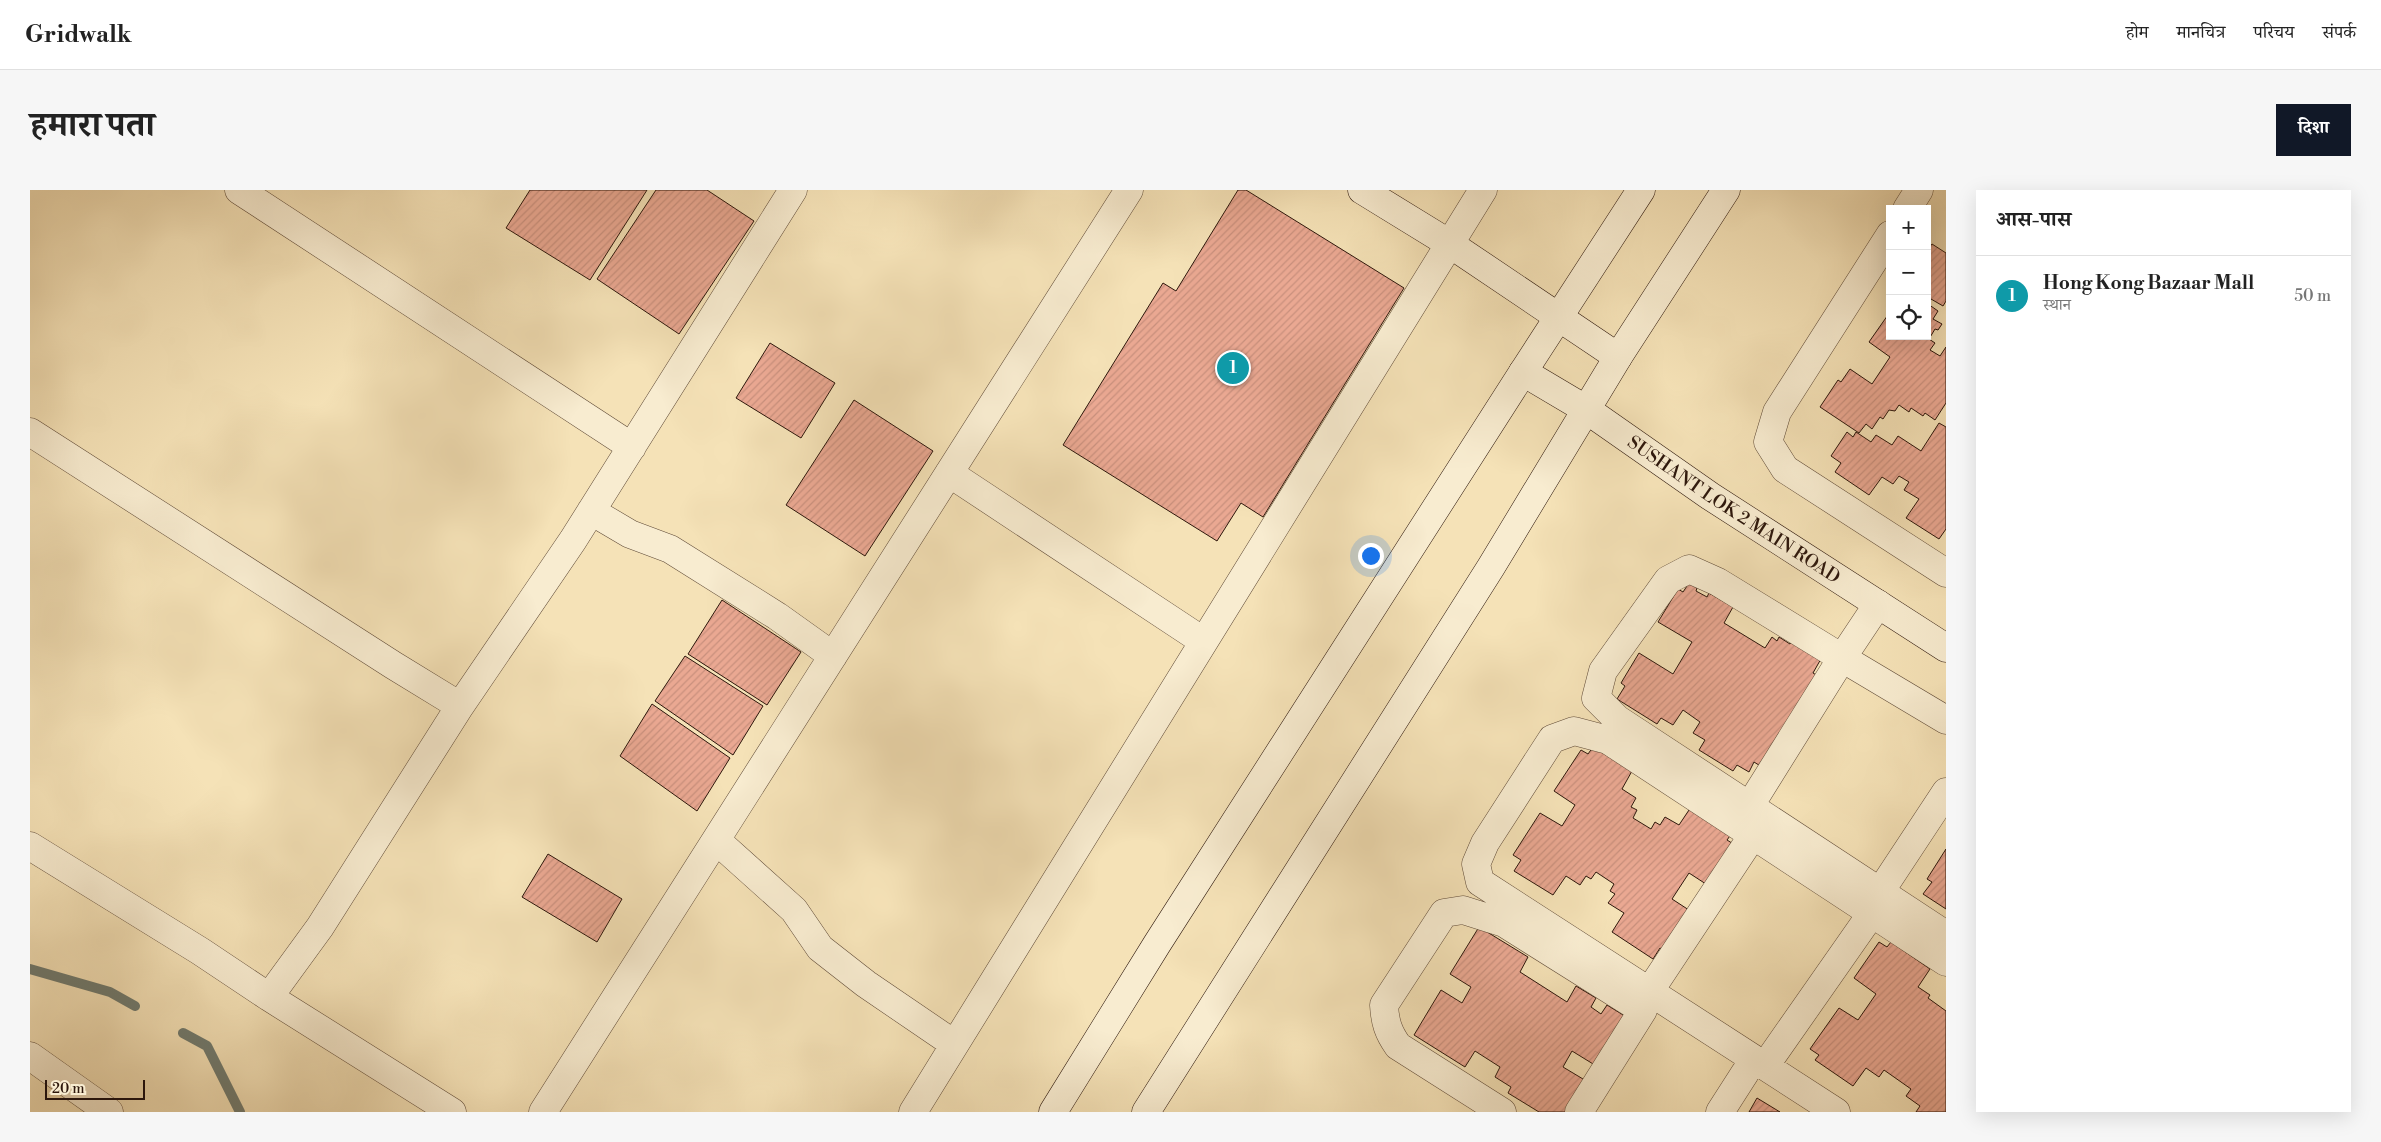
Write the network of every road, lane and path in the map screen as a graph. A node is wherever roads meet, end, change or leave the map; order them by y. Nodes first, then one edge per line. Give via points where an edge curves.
1 (239, 190) edge
2 (1129, 190) edge
3 (1362, 190) edge
4 (1483, 190) edge
5 (1641, 190) edge
6 (1726, 190) edge
7 (1918, 190) edge
8 (786, 193) edge
9 (1909, 205) edge
10 (1886, 241) edge
11 (1450, 244) junction
12 (1559, 318) junction
13 (1618, 356) junction
14 (1523, 372) junction
15 (1586, 410) junction
16 (30, 432) edge
17 (632, 447) junction
18 (949, 473) junction
19 (591, 511) junction
20 (1946, 572) edge
21 (1878, 604) junction
22 (1203, 641) junction
23 (1946, 648) edge
24 (833, 656) junction
25 (1842, 658) junction
26 (460, 706) junction
27 (1946, 720) edge
28 (1946, 792) edge
29 (1749, 807) junction
30 (1753, 835) junction
31 (716, 840) junction
32 (30, 846) edge
33 (1876, 902) junction
34 (1946, 935) edge
35 (1946, 962) edge
36 (269, 997) junction
37 (1646, 1001) junction
38 (954, 1044) junction
39 (30, 1056) edge
40 (1755, 1070) junction
41 (105, 1111) edge
42 (452, 1112) edge
43 (543, 1112) edge
44 (913, 1112) edge
45 (1053, 1112) edge
46 (1146, 1112) edge
47 (1502, 1112) edge
48 (1579, 1112) edge
49 (1720, 1112) edge
50 (1806, 1112) edge
51 (1836, 1112) edge

1 - 17 street
2 - 18 street
3 - 11 street
4 - 11 street
5 - 12 street
6 - 13 street
7 - 9 street
8 - 17 street
10 - 20 street via 1777,412 1768,442 1785,469
11 - 12 street
11 - 22 street
12 - 13 street
12 - 14 street
13 - 15 street
14 - 15 street, SUSHANT LOK 2 MAIN ROAD
14 - 45 street
15 - 21 street, SUSHANT LOK 2 MAIN ROAD via 1710,496
15 - 46 street via 1470,600
16 - 26 street
17 - 19 street
18 - 22 street
18 - 24 street
19 - 24 street via 630,534 670,549 777,616
19 - 26 street
21 - 23 street, SUSHANT LOK 2 MAIN ROAD
21 - 25 street
22 - 38 street
24 - 31 street
25 - 27 street
25 - 29 street
25 - 29 street via 1718,582 1689,569 1668,580 1603,671 1596,698 1617,719
26 - 36 street via 320,927
28 - 33 street
29 - 33 street
30 - 33 street
30 - 37 street
30 - 37 street via 1608,740 1574,731 1552,739 1485,844 1476,864 1480,882
31 - 38 street via 794,910 820,948
31 - 43 street
32 - 36 street
33 - 34 street
33 - 35 street
33 - 40 street
36 - 42 street
37 - 40 street
37 - 47 street via 1504,923 1463,910 1444,913 1384,1005 1386,1022 1398,1046
37 - 48 street
38 - 44 street
39 - 41 street
40 - 49 street
40 - 50 street
40 - 51 street

